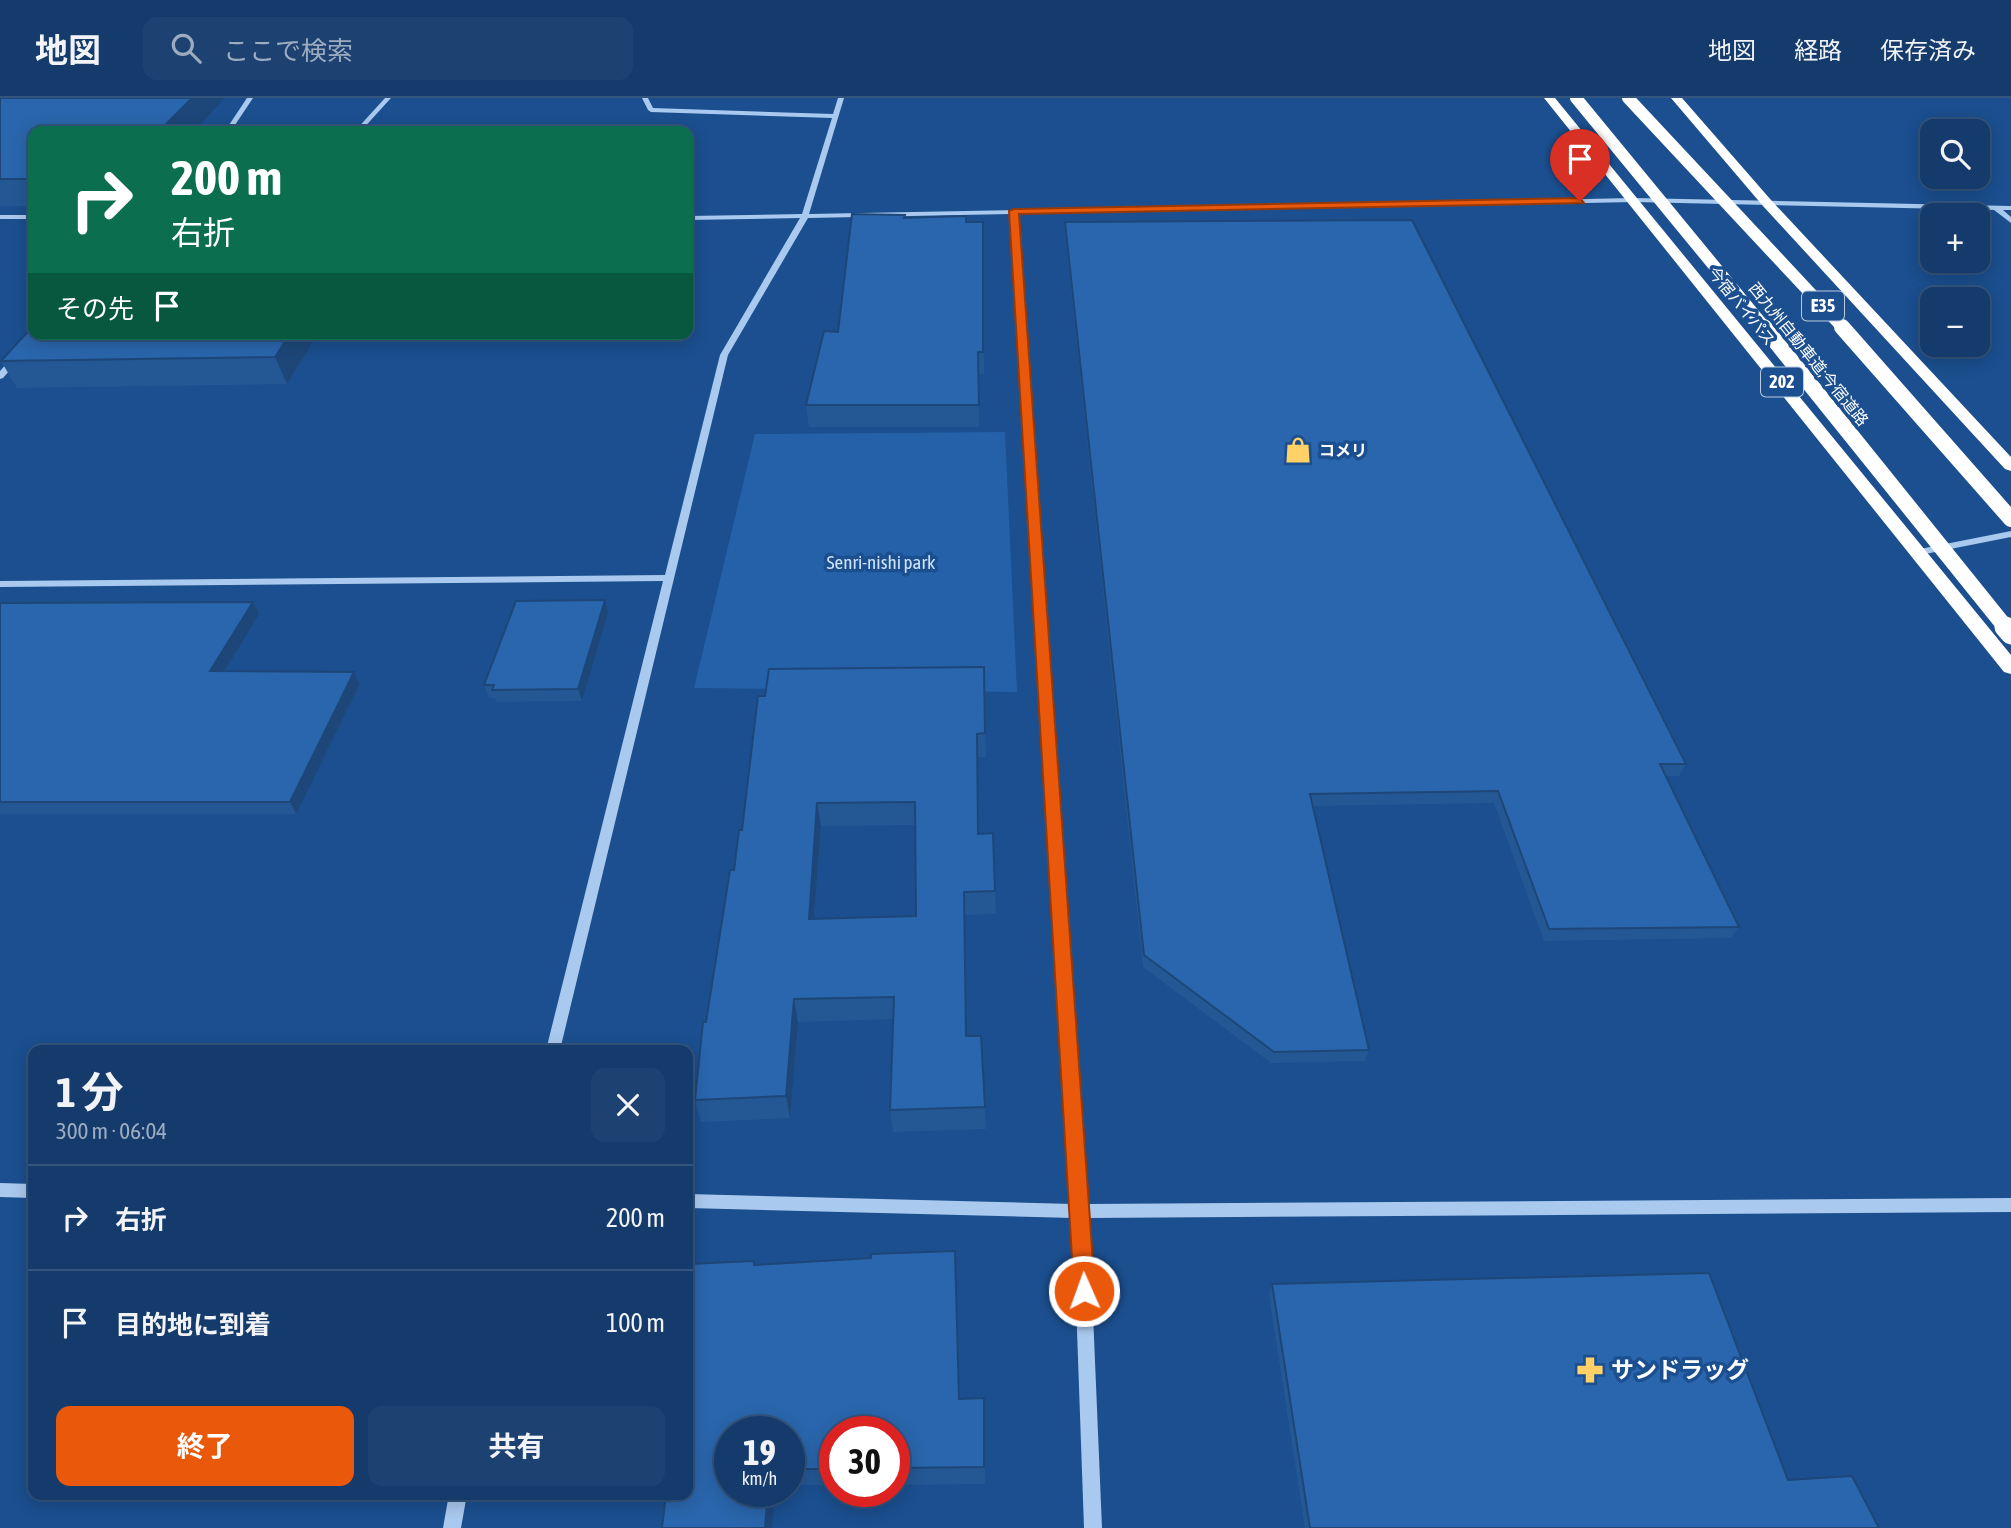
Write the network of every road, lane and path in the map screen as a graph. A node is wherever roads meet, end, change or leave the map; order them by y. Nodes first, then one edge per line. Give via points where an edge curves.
1 (250, 98) edge
2 (388, 98) edge
3 (645, 98) edge
4 (841, 98) edge
5 (1549, 98) edge
6 (1576, 98) edge
7 (1628, 98) edge
8 (1676, 98) edge
9 (836, 116) junction
10 (231, 126) edge
11 (363, 126) edge
12 (1634, 200) junction
13 (1767, 204) junction
14 (2011, 208) edge
15 (1997, 209) junction
16 (1014, 211) junction
17 (0, 216) edge
18 (28, 216) edge
19 (805, 216) junction
20 (693, 218) edge
21 (2011, 221) edge
22 (33, 340) edge
23 (0, 376) edge
24 (2011, 466) edge
25 (2011, 519) edge
26 (2011, 534) edge
27 (1920, 552) junction
28 (668, 578) junction
29 (0, 584) edge
30 (2011, 634) edge
31 (2011, 668) edge
32 (553, 1045) edge
33 (0, 1190) edge
34 (28, 1191) edge
35 (693, 1201) edge
36 (2011, 1205) edge
37 (1081, 1212) junction
38 (457, 1500) edge
39 (452, 1528) edge
40 (1093, 1528) edge

1 - 10 street
2 - 11 street
3 - 9 street via 651,110
4 - 9 street
5 - 12 highway, 今宿バイパス / 202
6 - 30 highway, 西九州自動車道;今宿道路, bridge
7 - 25 highway, 西九州自動車道;今宿道路 / E35, bridge via 1887,375
8 - 13 highway
9 - 19 street
12 - 13 street
12 - 16 street
12 - 27 highway, 今宿バイパス / 202
13 - 15 street
13 - 24 highway
14 - 15 street
15 - 21 street
16 - 19 street
16 - 37 street
17 - 18 street
19 - 20 street
19 - 28 street via 724,355
22 - 23 street
26 - 27 street
27 - 31 highway, 今宿バイパス / 202
28 - 29 street
28 - 32 street
33 - 34 street
35 - 37 street
36 - 37 street
37 - 40 street
38 - 39 street

